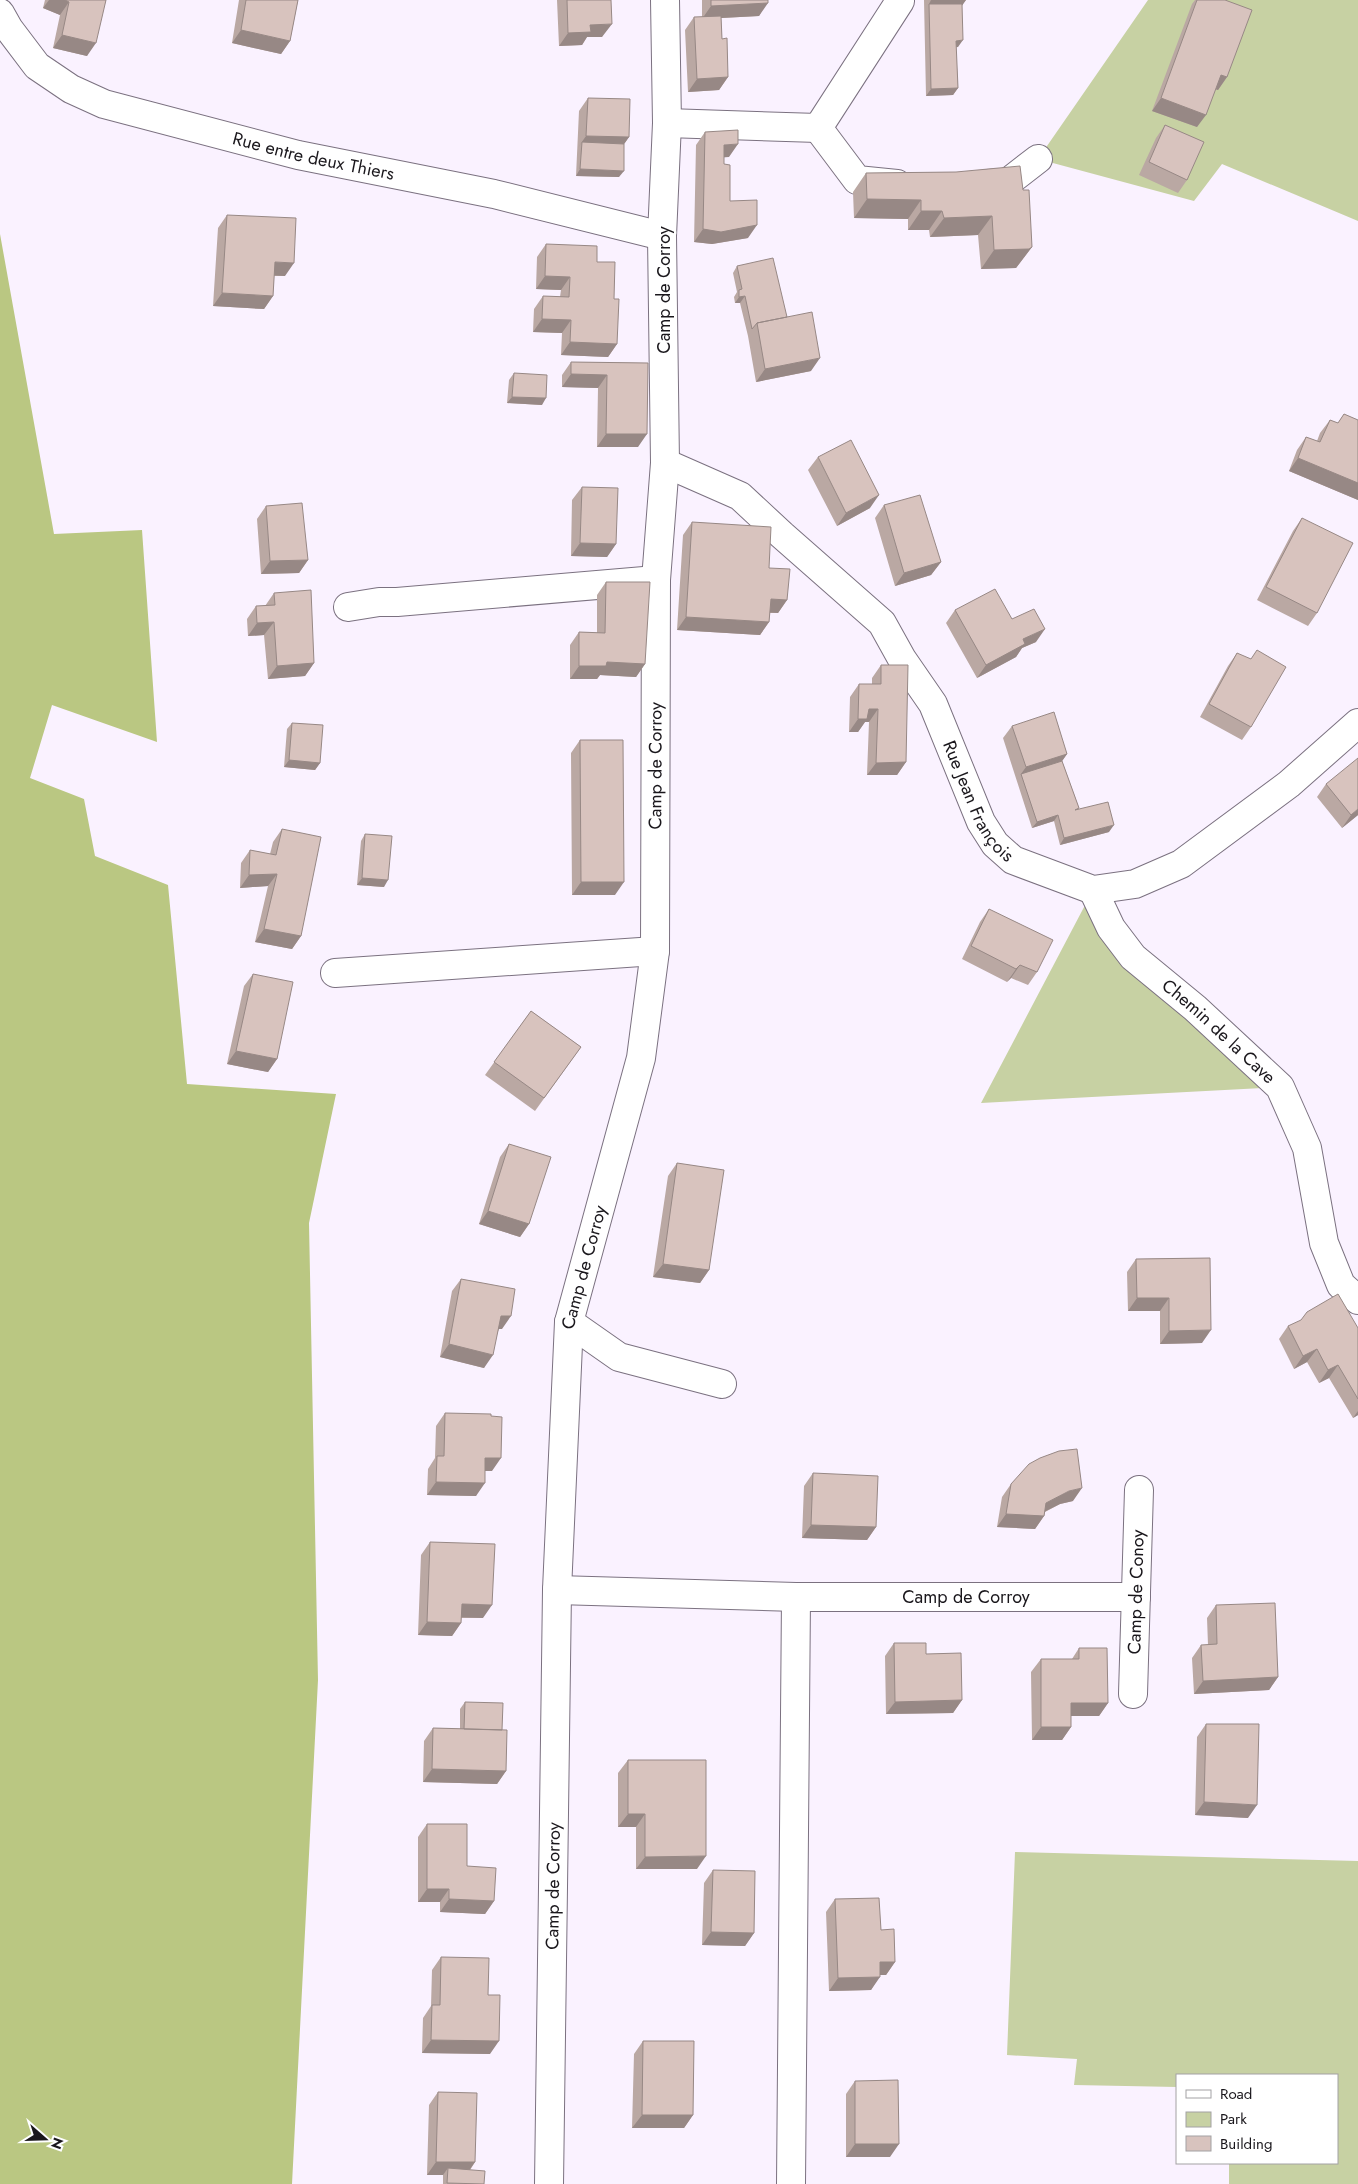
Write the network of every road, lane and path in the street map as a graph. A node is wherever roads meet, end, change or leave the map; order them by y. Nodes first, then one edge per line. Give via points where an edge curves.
1 (665, 0) edge
2 (900, 1) edge
3 (0, 13) edge
4 (667, 123) junction
5 (818, 128) junction
6 (1038, 159) dead end
7 (964, 184) edge
8 (926, 185) edge
9 (662, 236) junction
10 (665, 463) junction
11 (656, 580) junction
12 (348, 607) dead end
13 (1358, 723) edge
14 (1093, 890) junction
15 (655, 951) junction
16 (335, 973) dead end
17 (1358, 1300) edge
18 (569, 1322) junction
19 (722, 1384) dead end
20 (1138, 1490) dead end
21 (557, 1590) junction
22 (796, 1597) junction
23 (1136, 1597) junction
24 (1133, 1694) dead end
25 (549, 2184) edge
26 (791, 2184) edge

1 - 4 street, Camp de Corroy
2 - 5 street
3 - 9 street, Rue entre deux Thiers via 37,66 71,89 104,104 298,155 494,194
4 - 5 street
4 - 9 street, Camp de Corroy
5 - 8 street via 856,180
6 - 7 street via 1007,183
9 - 10 street, Camp de Corroy
10 - 11 street, Camp de Corroy
10 - 14 street, Rue Jean François via 740,496 882,623 933,704 981,822 995,844 1013,860
11 - 12 street
11 - 15 street, Camp de Corroy
13 - 14 street, Rue Jean François via 1289,784 1181,864 1135,884
14 - 17 street, Chemin de la Cave via 1111,928 1133,957 1195,1008 1280,1088 1307,1148 1324,1243 1341,1284
15 - 16 street
15 - 18 street, Camp de Corroy via 641,1058
18 - 19 street via 619,1357
18 - 21 street, Camp de Corroy
20 - 23 street, Camp de Conoy
21 - 22 street, Camp de Corroy
21 - 25 street, Camp de Corroy
22 - 23 street, Camp de Corroy
22 - 26 street
23 - 24 street, Camp de Conoy

